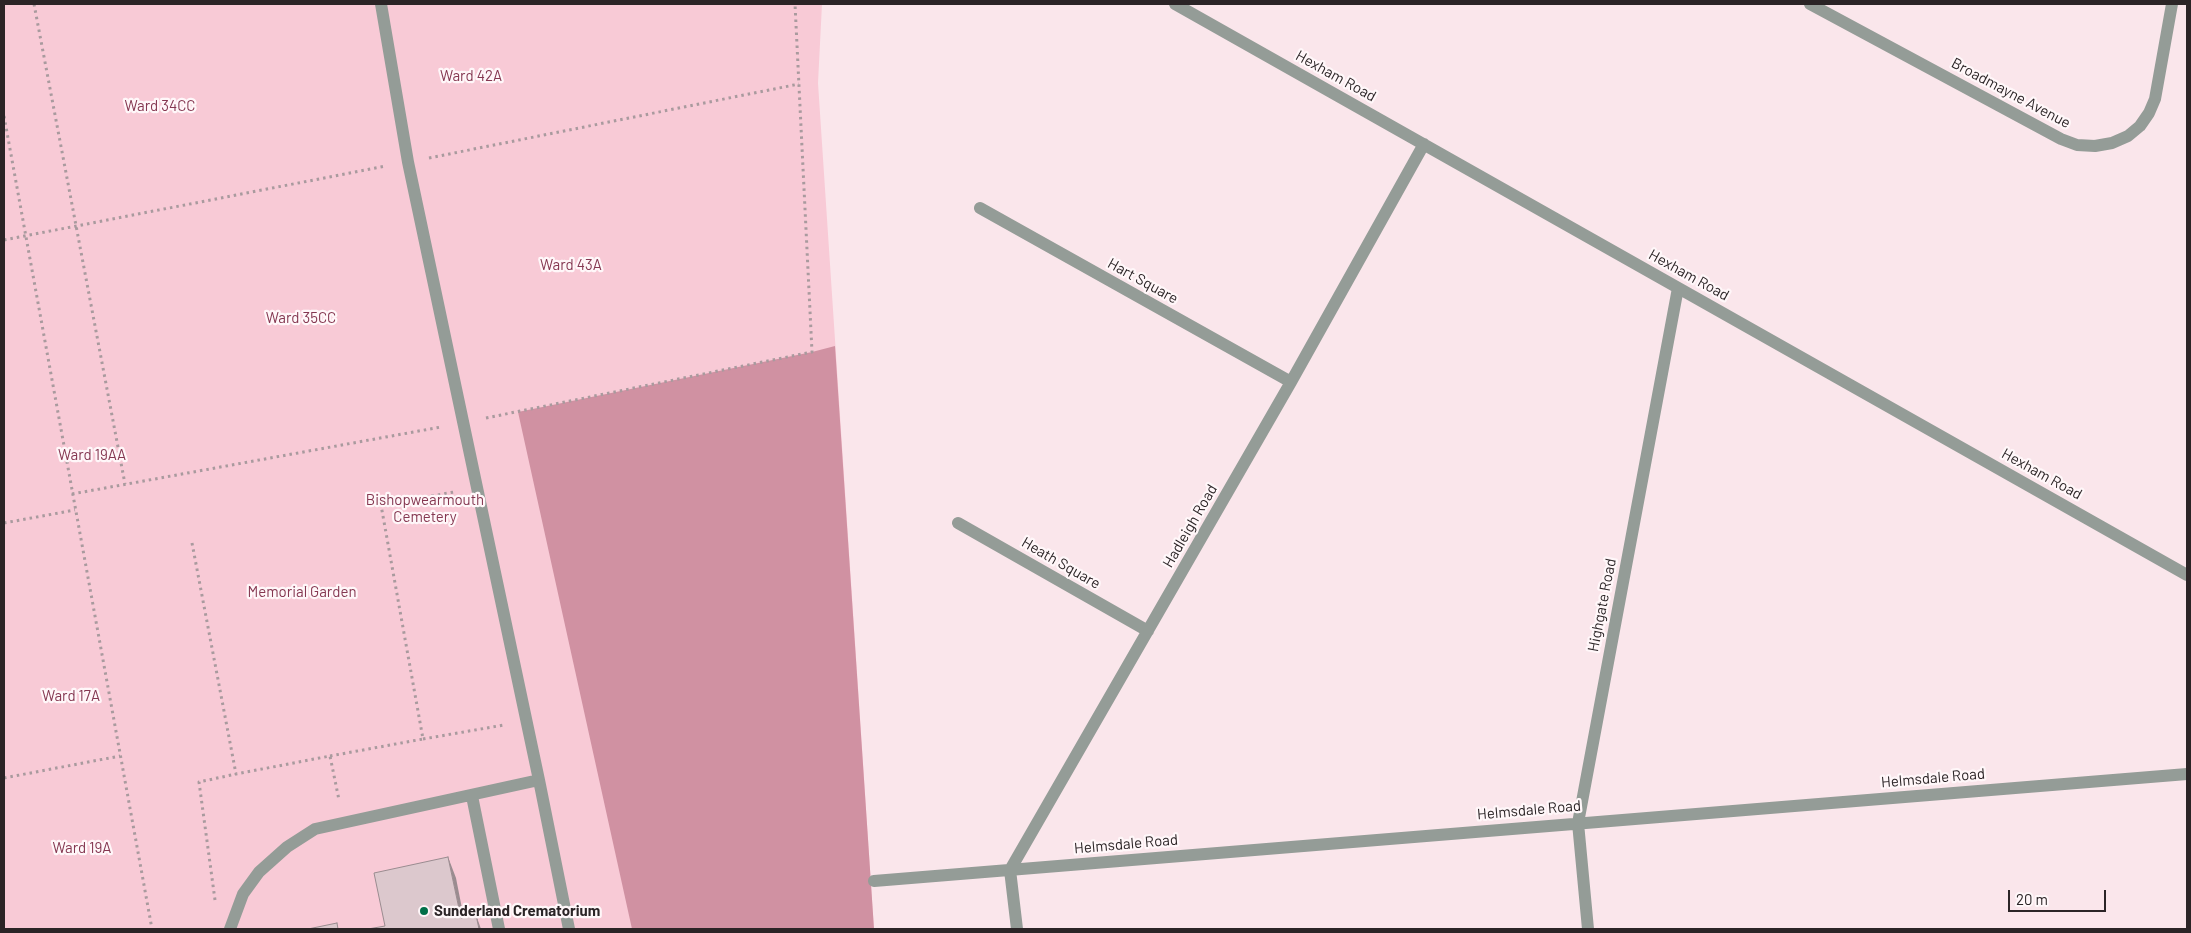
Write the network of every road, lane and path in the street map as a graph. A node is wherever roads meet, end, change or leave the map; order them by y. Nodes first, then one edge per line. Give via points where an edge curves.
1 (34, 4) edge
2 (381, 4) edge
3 (794, 4) edge
4 (1175, 4) edge
5 (1810, 4) edge
6 (2172, 4) edge
7 (799, 84) junction
8 (4, 116) edge
9 (1424, 144) junction
10 (408, 162) junction
11 (980, 208) dead end
12 (76, 226) junction
13 (27, 236) junction
14 (4, 240) edge
15 (1678, 288) junction
16 (1291, 382) junction
17 (463, 423) junction
18 (125, 484) junction
19 (477, 488) junction
20 (72, 494) junction
21 (75, 510) junction
22 (4, 523) edge
23 (958, 523) dead end
24 (192, 543) dead end
25 (2187, 575) edge
26 (1148, 631) junction
27 (527, 721) junction
28 (424, 739) junction
29 (120, 756) junction
30 (330, 756) junction
31 (236, 774) junction
32 (2187, 774) edge
33 (4, 778) edge
34 (540, 780) junction
35 (472, 796) junction
36 (343, 823) junction
37 (1578, 823) junction
38 (1010, 870) junction
39 (874, 882) dead end
40 (216, 910) dead end
41 (152, 929) edge
42 (230, 929) edge
43 (500, 929) edge
44 (569, 929) edge
45 (1017, 929) edge
46 (1588, 929) edge

1 - 12 path
2 - 10 street
3 - 7 path
4 - 9 street, Hexham Road
5 - 6 street, Broadmayne Avenue via 2061,139 2077,145 2095,146 2128,136 2148,113 2154,98
7 - 10 path
7 - 17 path via 812,352
8 - 13 path
9 - 15 street, Hexham Road
9 - 16 street, Hadleigh Road
10 - 12 path
10 - 17 street
11 - 16 street, Hart Square
12 - 13 path
12 - 18 path
13 - 14 path
13 - 20 path
15 - 25 street, Hexham Road
15 - 37 street, Highgate Road
16 - 26 street, Hadleigh Road
17 - 18 path
17 - 19 street
18 - 20 path
19 - 27 street
19 - 28 path via 381,505
20 - 21 path
21 - 22 path
21 - 29 path
23 - 26 street, Heath Square
24 - 31 path
26 - 38 street, Hadleigh Road
27 - 28 path
27 - 34 street
28 - 30 path
29 - 33 path
29 - 41 path
30 - 31 path
30 - 36 path
31 - 40 path via 199,782
32 - 37 street, Helmsdale Road
34 - 35 street
34 - 44 street
35 - 36 street
35 - 43 street
36 - 42 street via 315,829 287,846 259,872 243,894
37 - 38 street, Helmsdale Road
37 - 46 street, Highgate Road
38 - 39 street, Helmsdale Road
38 - 45 street

